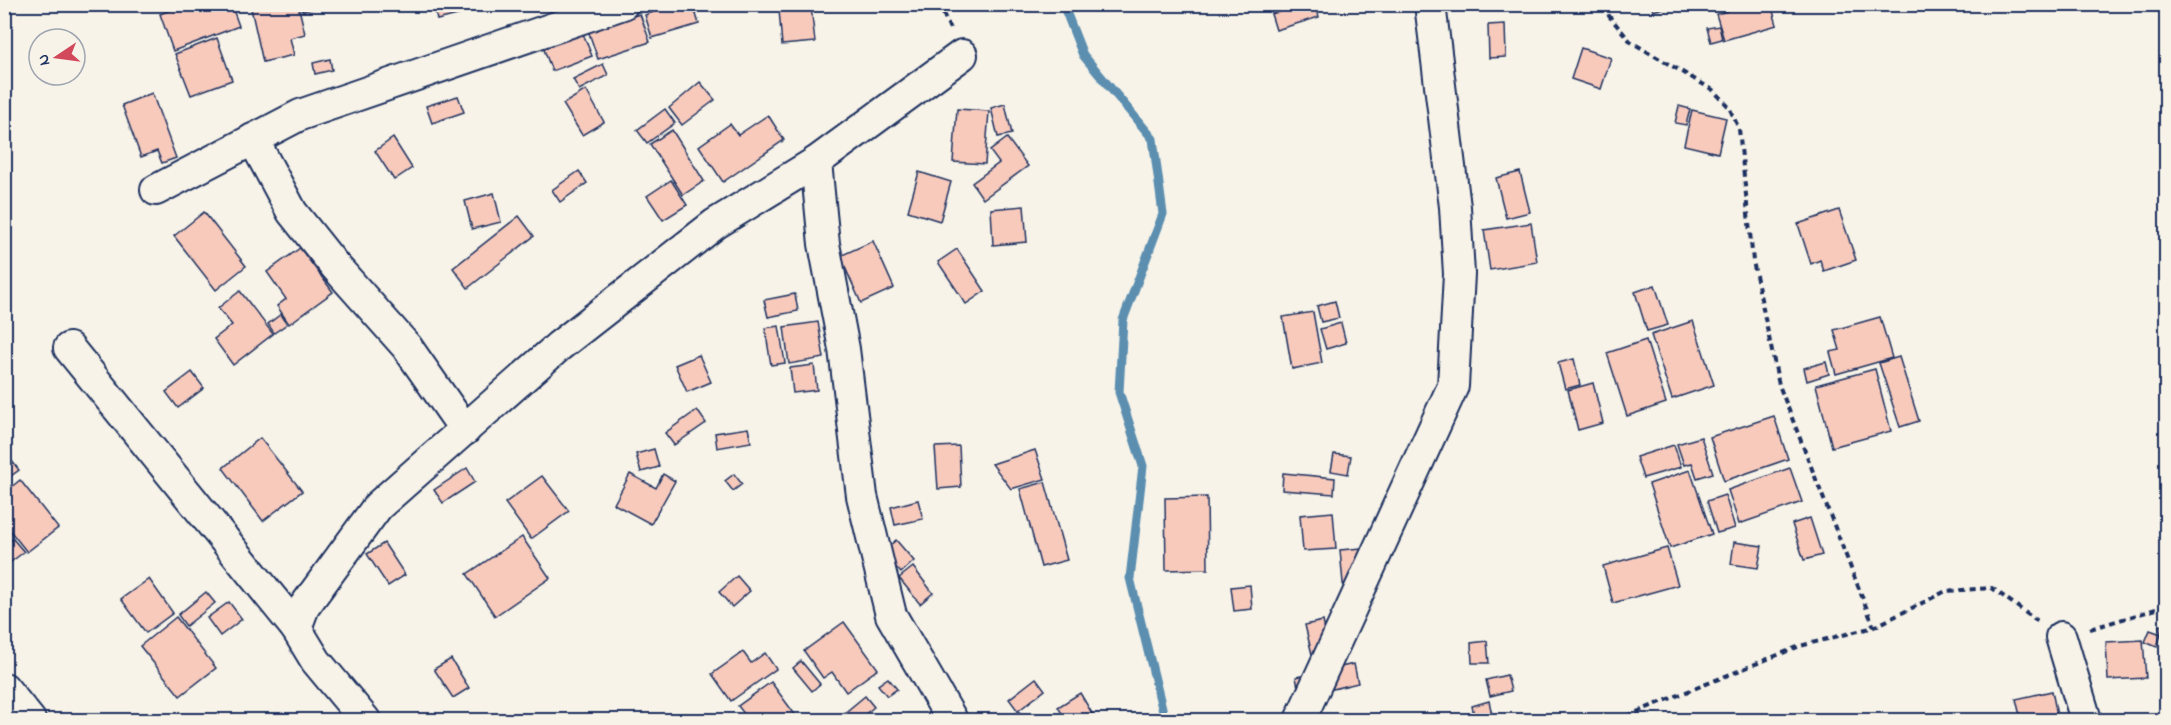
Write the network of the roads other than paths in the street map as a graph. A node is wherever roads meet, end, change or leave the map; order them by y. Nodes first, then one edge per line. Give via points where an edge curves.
1 (623, 4) edge
2 (1430, 4) edge
3 (962, 55) dead end
4 (253, 139) junction
5 (816, 162) junction
6 (156, 190) dead end
7 (69, 348) dead end
8 (465, 430) junction
9 (296, 628) junction
10 (2061, 637) road end
11 (4, 688) edge
12 (30, 720) edge
13 (364, 720) edge
14 (952, 720) edge
15 (1300, 720) edge
16 (2086, 720) edge

1 - 4 street via 300,115
2 - 15 street via 1455,207 1458,263 1453,386
3 - 5 street
4 - 6 street
4 - 8 street via 292,212 407,347
5 - 8 street via 716,224 559,346
5 - 14 street via 824,244 844,349 862,496 891,615
7 - 9 street
8 - 9 street via 378,506 304,607
9 - 13 street via 316,661
10 - 16 street
11 - 12 street

